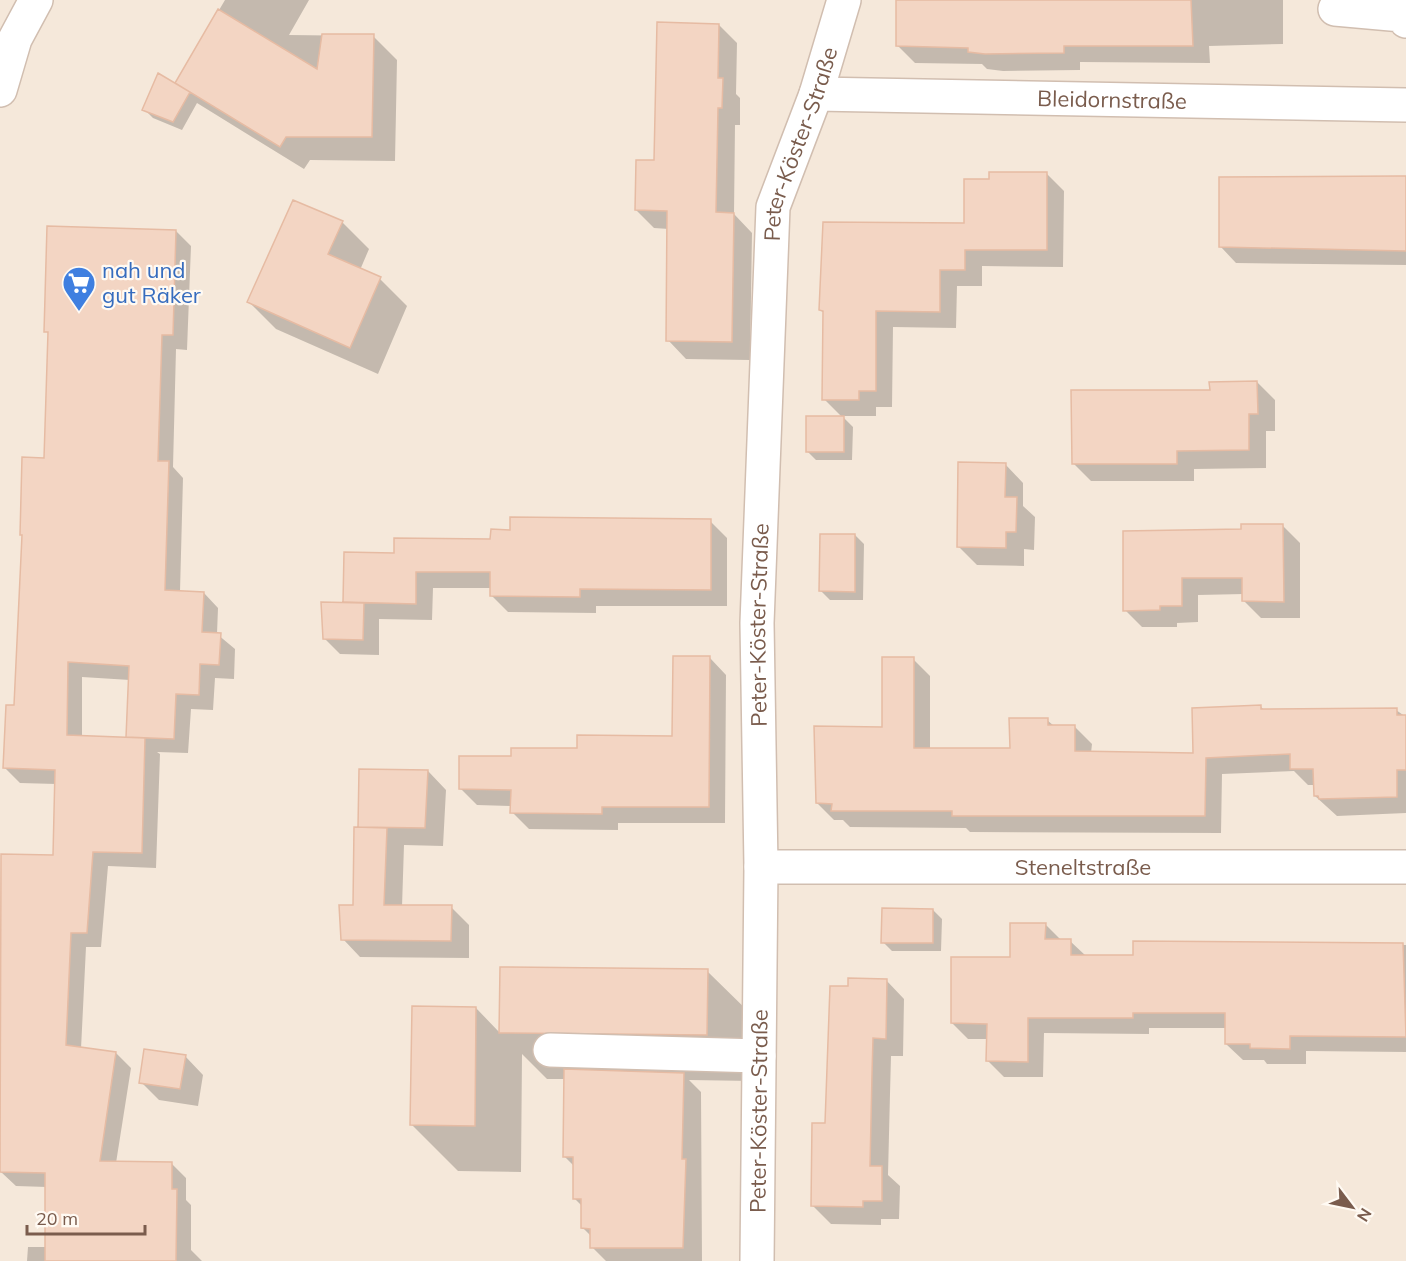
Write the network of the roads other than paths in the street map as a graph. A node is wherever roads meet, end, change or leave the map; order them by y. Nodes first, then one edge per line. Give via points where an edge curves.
1 (36, 0) edge
2 (844, 0) edge
3 (1335, 9) dead end
4 (1406, 21) edge
5 (0, 90) edge
6 (816, 94) junction
7 (1406, 105) edge
8 (761, 867) junction
9 (1406, 867) edge
10 (550, 1050) dead end
11 (759, 1056) junction
12 (757, 1261) edge

1 - 5 street via 15,39
2 - 6 street, Peter-Köster-Straße
3 - 4 street via 1402,15
6 - 7 street, Bleidornstraße
6 - 8 street, Peter-Köster-Straße via 773,207 757,622
8 - 9 street, Steneltstraße
8 - 11 street, Peter-Köster-Straße
10 - 11 street
11 - 12 street, Peter-Köster-Straße

